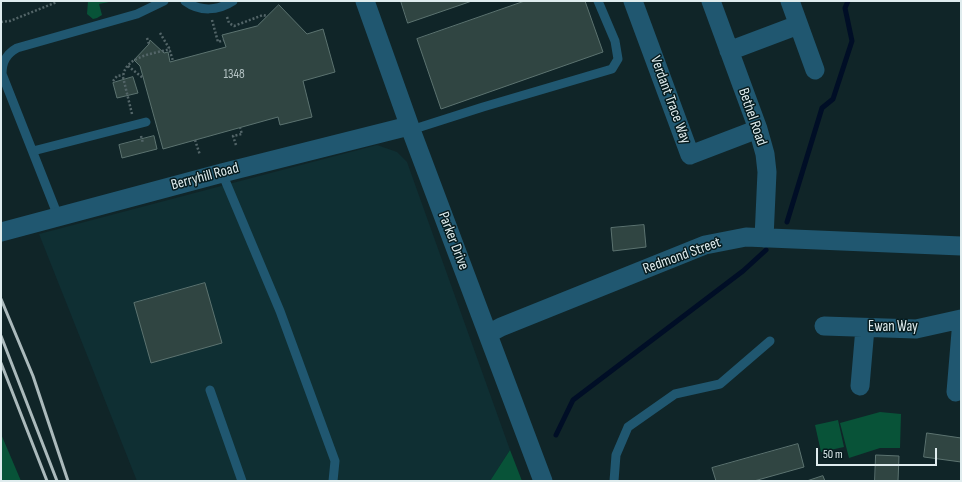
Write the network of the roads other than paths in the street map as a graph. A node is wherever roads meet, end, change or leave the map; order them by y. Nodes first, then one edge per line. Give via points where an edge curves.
1 (164, 1) edge
2 (185, 1) edge
3 (233, 1) edge
4 (364, 1) edge
5 (598, 1) edge
6 (633, 1) edge
7 (710, 1) edge
8 (790, 1) edge
9 (798, 25) junction
10 (729, 51) junction
11 (815, 70) dead end
12 (146, 122) dead end
13 (410, 128) junction
14 (758, 130) junction
15 (33, 151) junction
16 (222, 172) junction
17 (58, 216) junction
18 (1, 232) edge
19 (764, 238) junction
20 (961, 246) edge
21 (961, 319) edge
22 (824, 326) dead end
23 (865, 328) junction
24 (961, 332) edge
25 (488, 334) junction
26 (770, 341) dead end
27 (860, 386) dead end
28 (210, 390) dead end
29 (956, 392) dead end
30 (242, 481) edge
31 (334, 481) edge
32 (543, 481) edge
33 (614, 481) edge

1 - 15 lane via 137,14 10,51 4,62 2,74
2 - 3 lane via 195,8 205,10
4 - 13 street, Parker Drive
5 - 13 lane via 615,41 618,59 612,69
6 - 14 street, Verdant Trace Way via 690,155
7 - 10 street, Bethel Road
8 - 9 street
9 - 10 street
9 - 11 street
10 - 14 street, Bethel Road
12 - 15 lane
13 - 16 street, Berryhill Road
13 - 25 street, Parker Drive
14 - 19 street, Bethel Road via 765,154
15 - 17 lane
16 - 17 street, Berryhill Road
16 - 31 lane via 280,311 335,461
17 - 18 street, Berryhill Road
19 - 20 street, Redmond Street
19 - 25 street, Redmond Street via 732,239 705,245
21 - 23 street, Ewan Way via 916,329
22 - 23 street, Ewan Way
23 - 27 street
24 - 29 street
25 - 32 street, Parker Drive
26 - 33 lane via 720,384 675,394 628,427 616,455
28 - 30 lane

